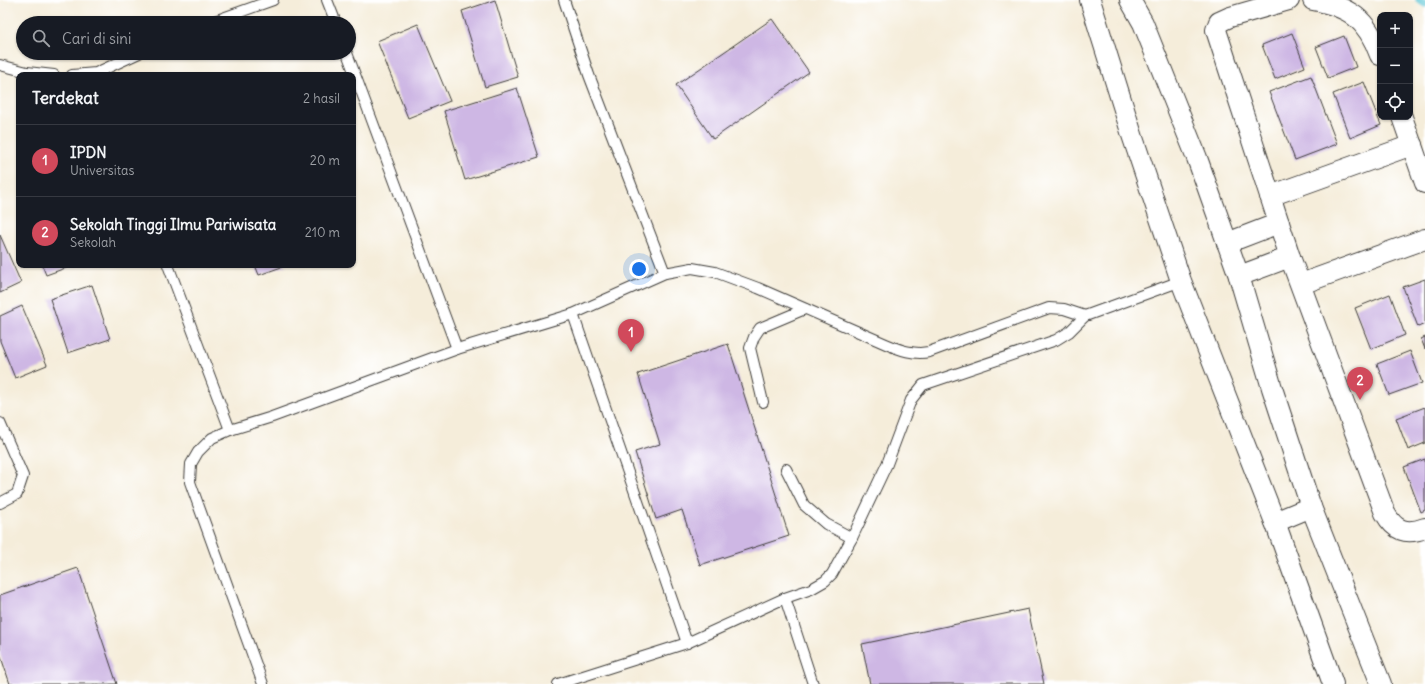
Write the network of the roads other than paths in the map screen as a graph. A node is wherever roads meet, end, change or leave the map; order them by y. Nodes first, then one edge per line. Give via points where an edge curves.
1 (273, 0) edge
2 (327, 0) edge
3 (564, 0) edge
4 (1090, 0) edge
5 (1130, 0) edge
6 (1289, 0) edge
7 (1313, 0) edge
8 (228, 16) edge
9 (333, 16) edge
10 (1377, 48) edge
11 (125, 60) edge
12 (350, 60) edge
13 (0, 65) edge
14 (27, 72) edge
15 (101, 72) edge
16 (354, 72) edge
17 (356, 77) edge
18 (1403, 120) edge
19 (1412, 145) junction
20 (1425, 183) edge
21 (1270, 196) junction
22 (1279, 223) junction
23 (1425, 238) edge
24 (1227, 243) junction
25 (1290, 257) junction
26 (169, 268) edge
27 (665, 273) junction
28 (1239, 276) junction
29 (1181, 282) junction
30 (1301, 284) junction
31 (805, 309) junction
32 (573, 314) junction
33 (1085, 316) junction
34 (457, 349) junction
35 (763, 402) dead end
36 (0, 423) edge
37 (230, 430) junction
38 (786, 469) dead end
39 (0, 503) edge
40 (1311, 507) junction
41 (1274, 522) junction
42 (1425, 528) edge
43 (852, 538) junction
44 (785, 598) junction
45 (687, 643) junction
46 (263, 684) edge
47 (558, 684) edge
48 (813, 684) edge
49 (1333, 684) edge
50 (1381, 684) edge

1 - 8 lane
2 - 9 lane
3 - 27 lane via 589,75
4 - 29 street
5 - 24 street via 1143,23 1170,88
6 - 21 street via 1230,17 1219,22 1216,27
7 - 10 street via 1338,7 1358,18 1371,32
11 - 15 lane
12 - 16 lane
13 - 14 lane
17 - 34 lane
18 - 19 street
19 - 20 street
19 - 21 street
21 - 22 street
22 - 24 street
22 - 25 street
23 - 30 street
24 - 28 street
25 - 28 street
25 - 30 street
26 - 37 lane
27 - 31 lane via 692,268 715,272
27 - 32 lane
28 - 40 street
29 - 33 lane
29 - 41 street
30 - 42 street via 1385,513 1391,524 1405,531 1413,532
31 - 33 lane via 902,351 924,353 1049,308 1064,309
31 - 35 lane via 760,328 754,337 750,348
32 - 34 lane
32 - 45 lane
33 - 43 lane via 1069,332 1056,340 923,385 911,400 887,464
34 - 37 lane
36 - 39 lane via 23,476 17,494
37 - 46 lane via 212,438 198,452 191,464 190,482
38 - 43 lane via 804,505 826,524
40 - 41 street
40 - 50 street
41 - 49 street
43 - 44 lane via 826,581
44 - 45 lane
44 - 48 lane
45 - 47 lane

